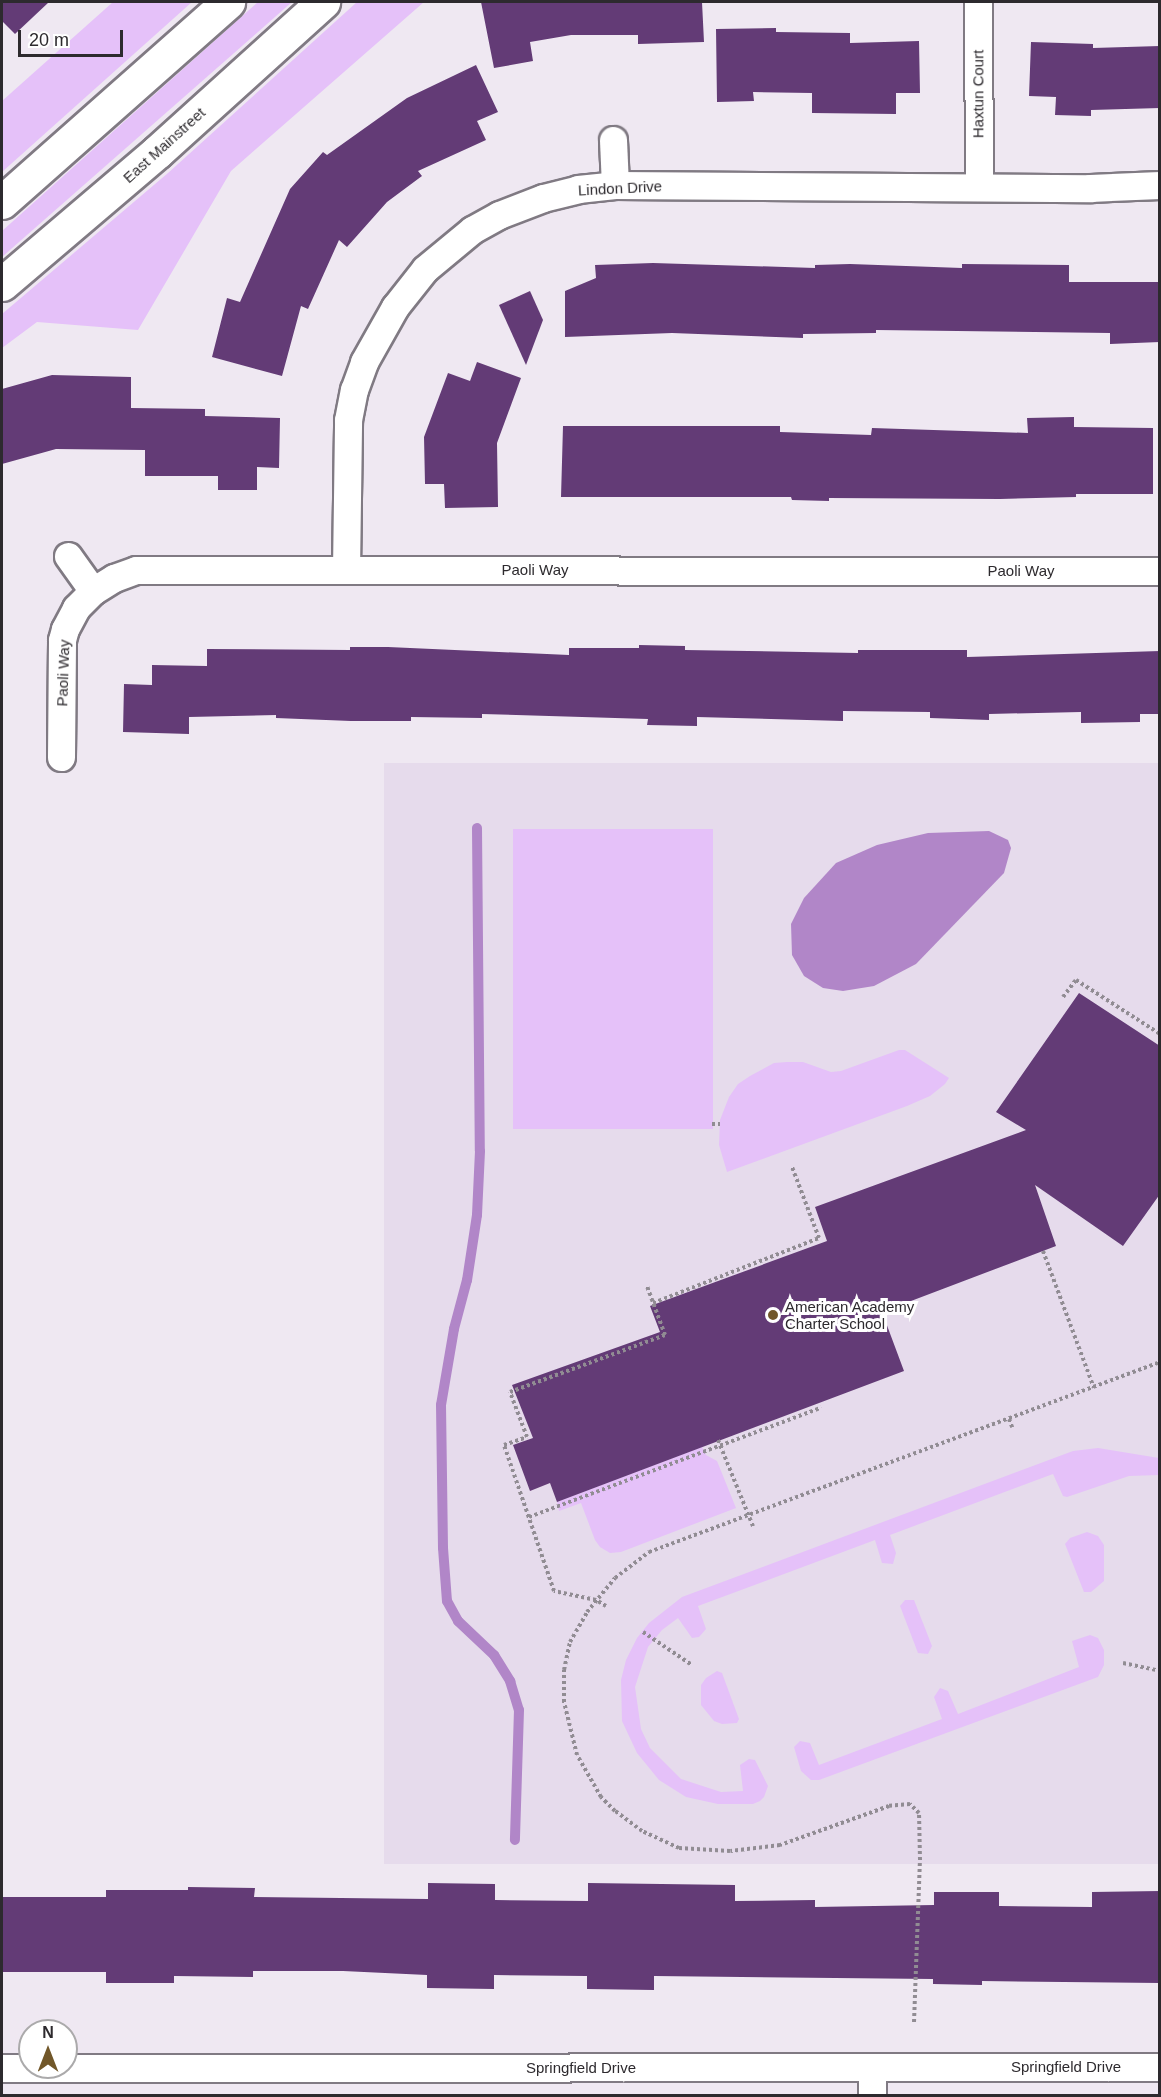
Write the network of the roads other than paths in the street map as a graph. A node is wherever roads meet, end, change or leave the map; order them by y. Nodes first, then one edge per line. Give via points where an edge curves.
1 (228, 2) edge
2 (323, 2) edge
3 (978, 2) edge
4 (614, 140) dead end
5 (1160, 184) edge
6 (615, 185) junction
7 (979, 187) junction
8 (2, 202) edge
9 (2, 284) edge
10 (68, 556) dead end
11 (346, 570) junction
12 (1160, 571) edge
13 (93, 591) junction
14 (61, 757) dead end
15 (1160, 2067) edge
16 (2, 2068) edge
17 (872, 2068) junction
18 (872, 2096) edge

1 - 8 main road
2 - 9 main road, East Mainstreet via 157,152
3 - 7 street, Haxtun Court
4 - 6 street
5 - 7 street, Lindon Drive
6 - 7 street, Lindon Drive
6 - 11 street, Lindon Drive via 543,198 485,222 437,257 395,307 364,362 348,420
10 - 13 street
11 - 12 street, Paoli Way
11 - 13 street, Paoli Way via 147,568 120,575
13 - 14 street, Paoli Way via 69,619 62,640
15 - 17 street, Springfield Drive
16 - 17 street, Springfield Drive
17 - 18 street

